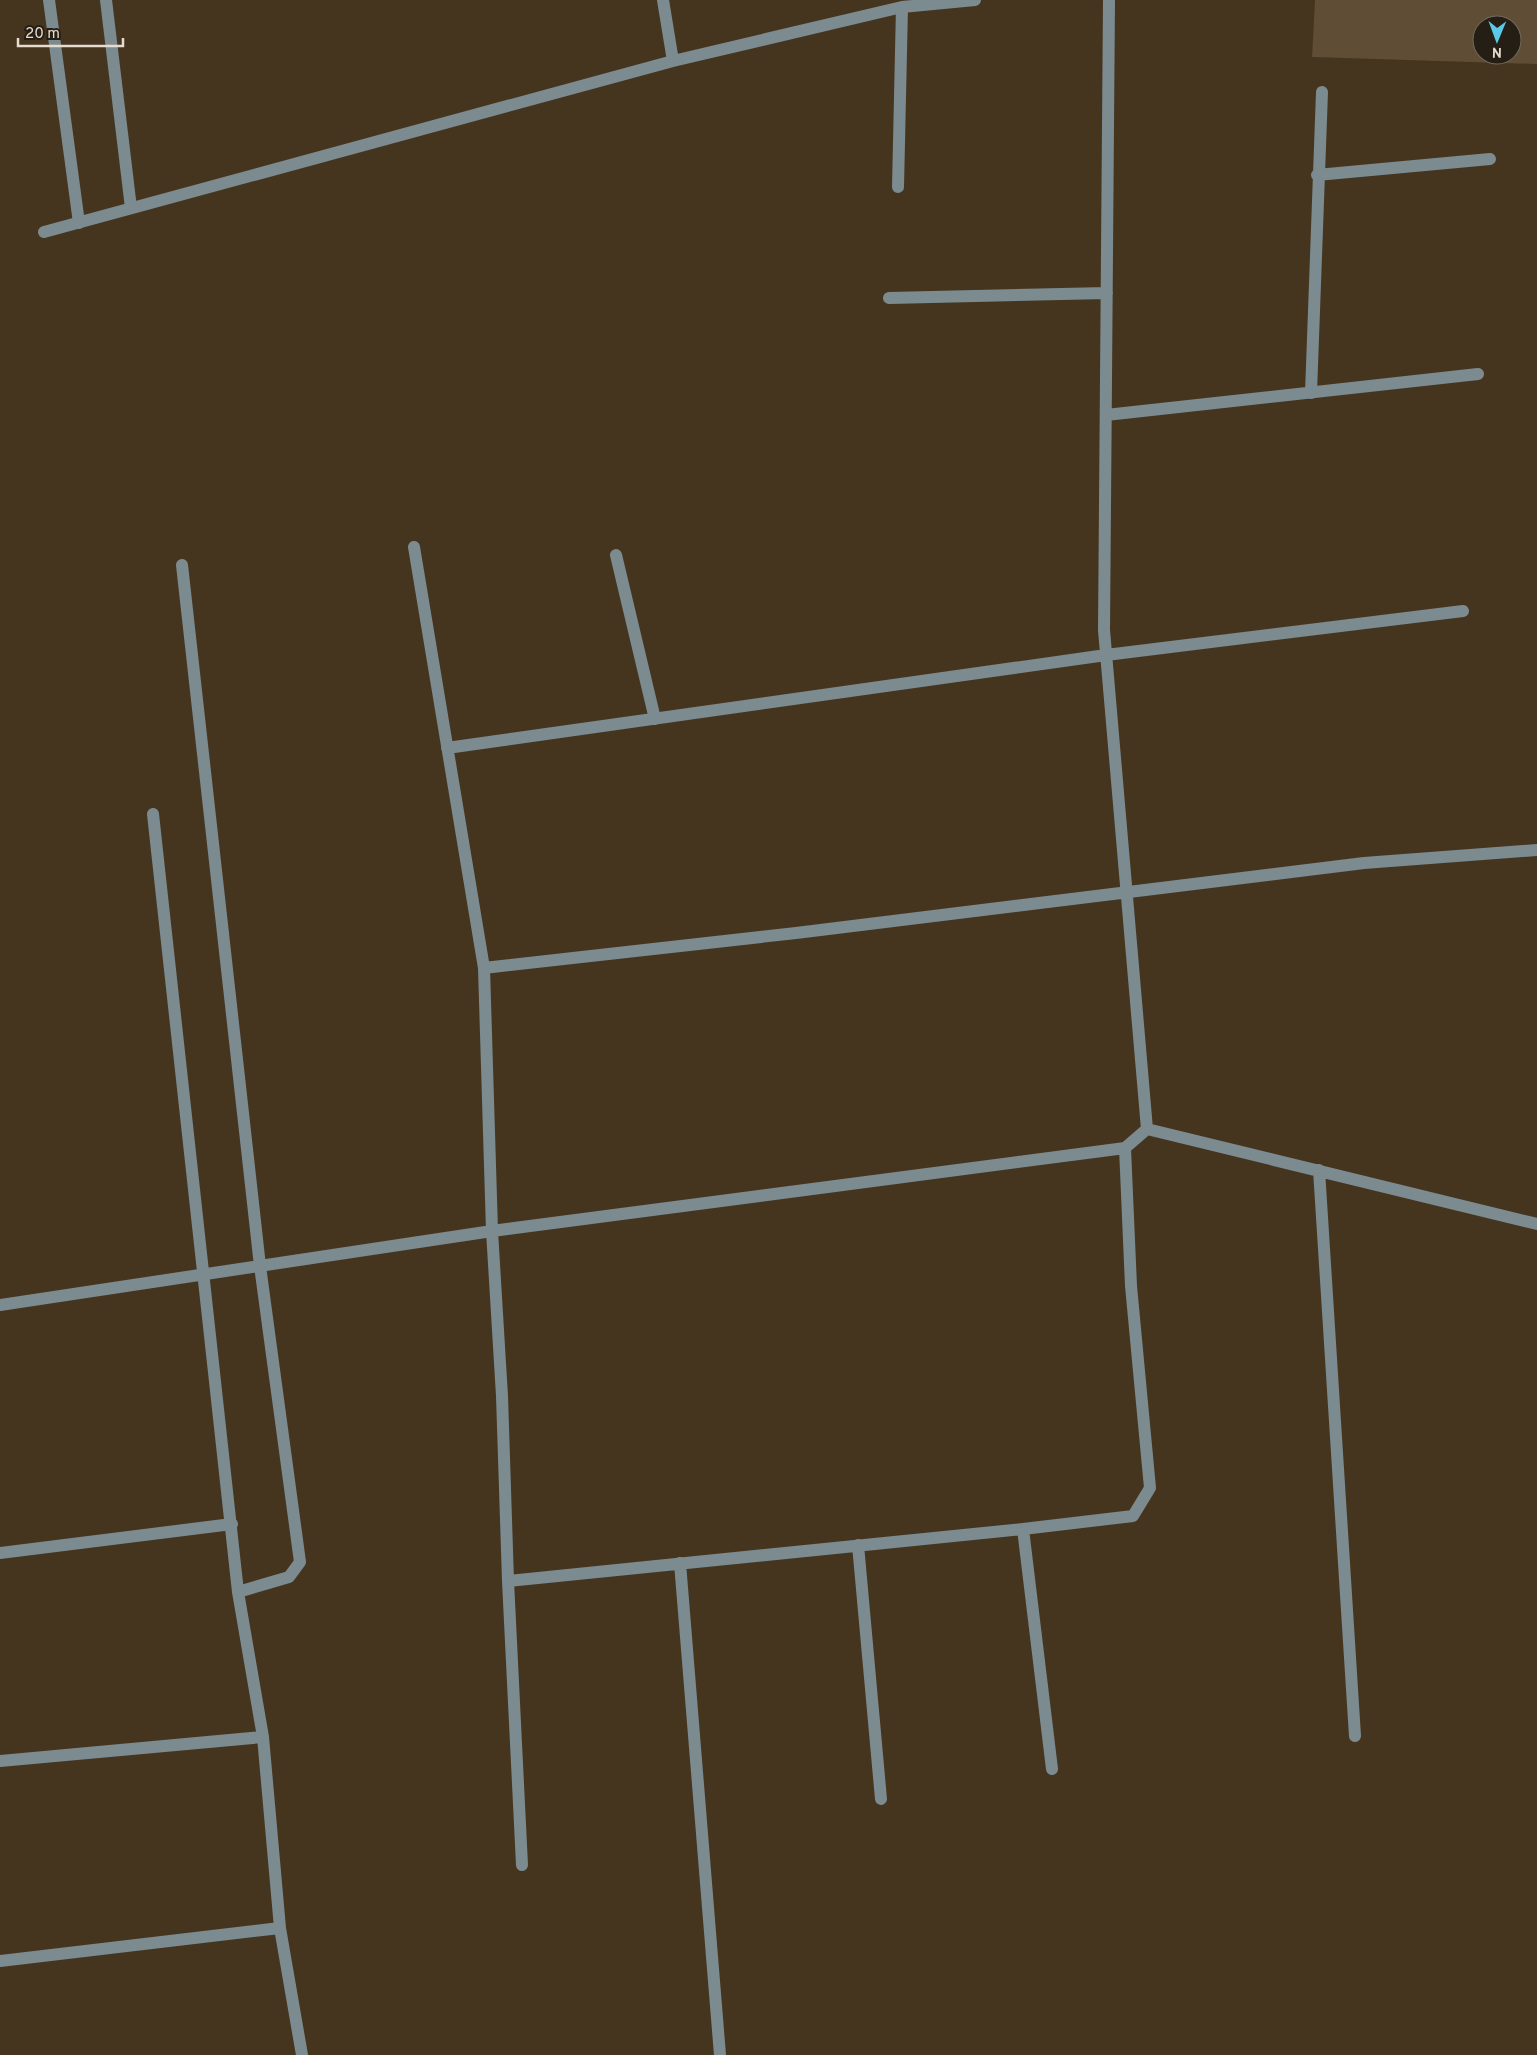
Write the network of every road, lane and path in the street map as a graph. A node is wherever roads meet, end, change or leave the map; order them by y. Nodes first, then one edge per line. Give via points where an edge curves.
1 (49, 0) edge
2 (106, 0) edge
3 (663, 0) edge
4 (975, 0) edge
5 (1109, 0) edge
6 (902, 6) junction
7 (673, 62) junction
8 (1322, 92) dead end
9 (1490, 159) dead end
10 (1318, 176) junction
11 (898, 187) dead end
12 (131, 208) junction
13 (79, 223) junction
14 (44, 232) dead end
15 (1107, 293) junction
16 (889, 298) dead end
17 (1478, 374) dead end
18 (1311, 392) junction
19 (1106, 415) junction
20 (414, 547) dead end
21 (616, 555) dead end
22 (182, 566) dead end
23 (1463, 611) dead end
24 (1106, 655) junction
25 (655, 718) junction
26 (447, 748) junction
27 (153, 814) dead end
28 (1537, 850) edge
29 (1126, 893) junction
30 (484, 968) junction
31 (1147, 1129) junction
32 (1125, 1148) junction
33 (1319, 1170) junction
34 (1537, 1224) edge
35 (492, 1231) junction
36 (260, 1266) junction
37 (202, 1276) junction
38 (0, 1305) edge
39 (232, 1524) junction
40 (1023, 1529) junction
41 (858, 1545) junction
42 (0, 1554) edge
43 (680, 1563) junction
44 (508, 1580) junction
45 (238, 1592) junction
46 (1355, 1736) dead end
47 (263, 1737) junction
48 (0, 1761) edge
49 (1052, 1769) dead end
50 (881, 1799) dead end
51 (522, 1865) dead end
52 (280, 1928) junction
53 (0, 1961) edge
54 (302, 2055) edge
55 (720, 2055) edge

1 - 13 street
2 - 12 street
3 - 7 street
4 - 6 street
5 - 15 street
6 - 7 street
6 - 11 street
7 - 12 street
8 - 10 street
9 - 10 street
10 - 18 street
12 - 13 street
13 - 14 street
15 - 16 street
15 - 19 street
17 - 18 street
18 - 19 street
19 - 24 street
20 - 26 street
21 - 25 street
22 - 36 street
23 - 24 street
24 - 25 street
24 - 29 street
25 - 26 street
26 - 30 street
27 - 37 street
28 - 29 street via 1364,863
29 - 30 street
29 - 31 street
30 - 35 street
31 - 32 street
31 - 33 street
32 - 35 street
32 - 40 street via 1131,1286 1150,1488 1133,1516
33 - 34 street
33 - 46 street
35 - 36 street
35 - 44 street
36 - 37 street
36 - 45 street via 300,1562 289,1577
37 - 38 street
37 - 39 street
39 - 42 street
39 - 45 street
40 - 41 street
40 - 49 street
41 - 43 street
41 - 50 street
43 - 44 street
43 - 55 street
44 - 51 street
45 - 47 street
47 - 48 street
47 - 52 street
52 - 53 street
52 - 54 street

